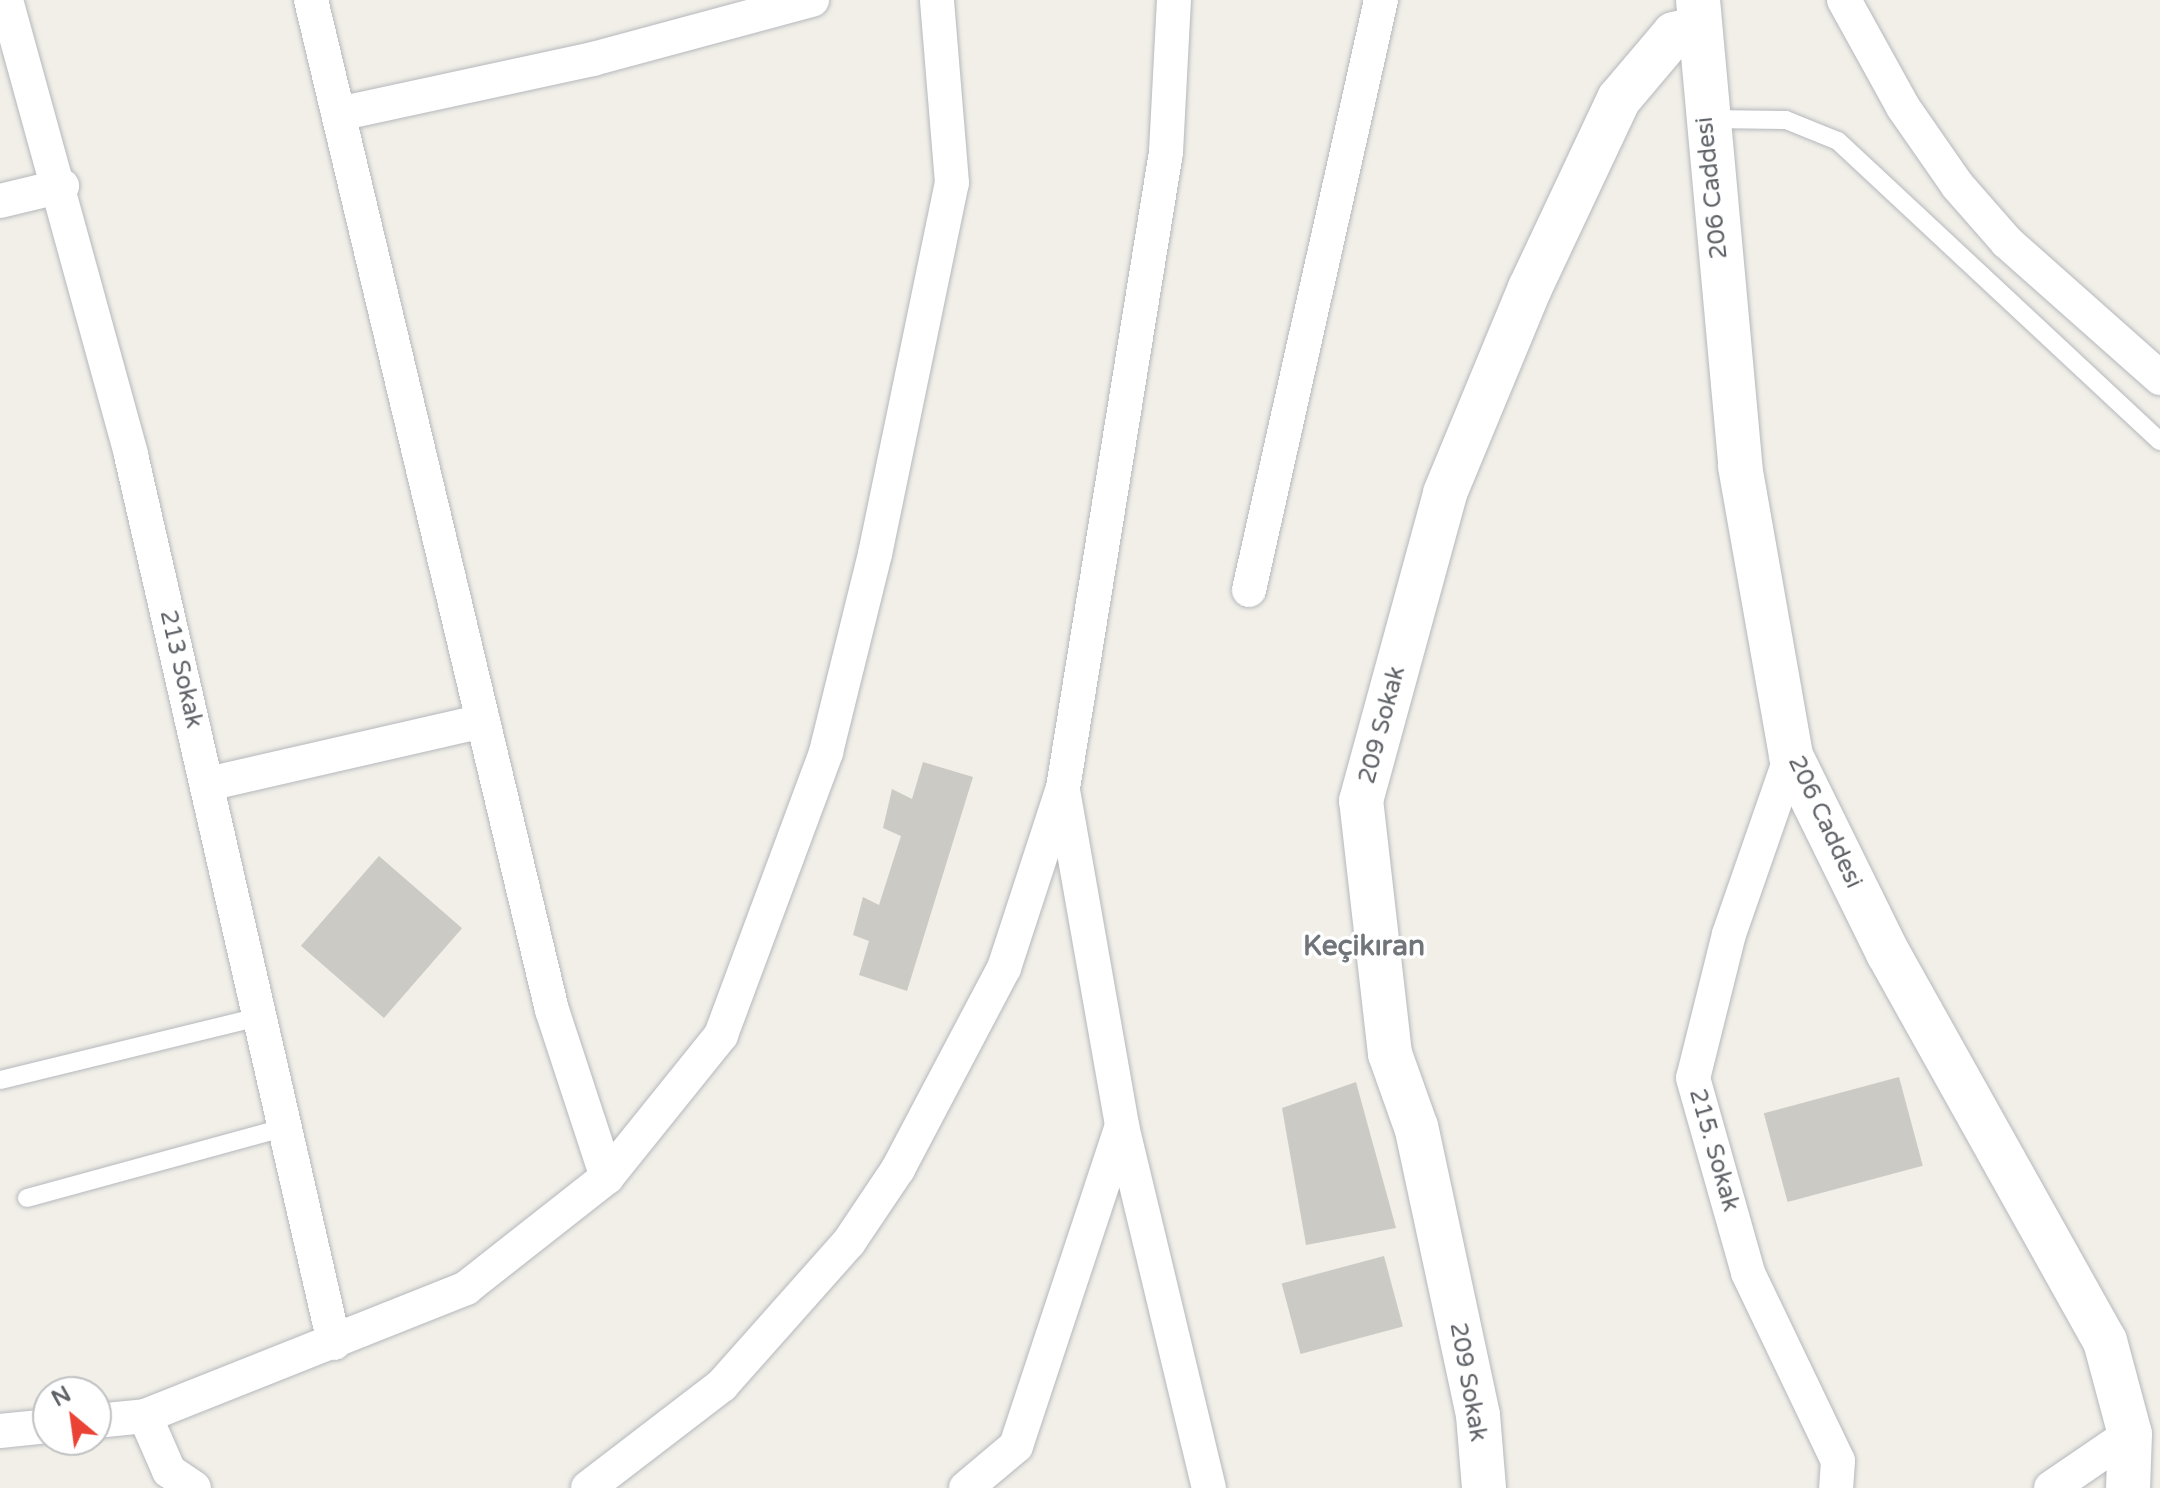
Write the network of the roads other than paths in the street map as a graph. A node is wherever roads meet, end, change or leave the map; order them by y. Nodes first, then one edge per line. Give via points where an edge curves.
1 (6, 0) edge
2 (311, 0) edge
3 (812, 0) edge
4 (937, 0) edge
5 (1174, 0) edge
6 (1381, 0) edge
7 (1844, 0) edge
8 (1697, 14) edge
9 (343, 113) junction
10 (1705, 119) junction
11 (62, 186) junction
12 (0, 201) edge
13 (2160, 378) edge
14 (2160, 441) edge
15 (1249, 590) dead end
16 (483, 721) junction
17 (1791, 756) junction
18 (208, 784) junction
19 (1063, 788) junction
20 (262, 1016) junction
21 (0, 1080) edge
22 (1122, 1126) junction
23 (287, 1127) junction
24 (607, 1177) junction
25 (27, 1198) dead end
26 (334, 1343) junction
27 (145, 1416) junction
28 (112, 1419) edge
29 (2145, 1423) edge
30 (32, 1428) edge
31 (0, 1431) edge
32 (194, 1488) edge
33 (588, 1488) edge
34 (966, 1488) edge
35 (1209, 1488) edge
36 (1484, 1488) edge
37 (1836, 1488) edge
38 (2051, 1488) edge
39 (2128, 1488) edge

1 - 11 street, 213 Sokak
2 - 9 street
3 - 9 street via 593,59
4 - 24 street via 952,183 826,752 721,1035
5 - 19 street via 1166,152
6 - 15 street
7 - 13 street via 1903,107 1958,186 2007,242
8 - 10 street, 206 Caddesi
8 - 36 street, 209 Sokak via 1619,99 1530,288 1445,493 1361,801 1390,1054 1416,1127 1472,1385
9 - 16 street
10 - 14 lane via 1786,120 1838,141
10 - 17 street, 206 Caddesi via 1740,466
11 - 12 street
11 - 18 street, 213 Sokak
16 - 18 street
16 - 24 street via 552,1010
17 - 29 street, 206 Caddesi via 1888,953 2105,1341
17 - 37 street, 215. Sokak via 1729,934 1693,1078 1748,1273 1838,1461
18 - 20 street, 213 Sokak
19 - 22 street
19 - 33 street via 1004,968 898,1169 849,1242 722,1385
20 - 21 lane
20 - 23 street, 213 Sokak
22 - 34 street via 1016,1446
22 - 35 street
23 - 25 lane
23 - 26 street, 213 Sokak
24 - 26 street via 466,1288
26 - 27 street
27 - 28 street
27 - 32 street via 169,1471
29 - 38 street
29 - 39 street, 206 Caddesi
30 - 31 street

